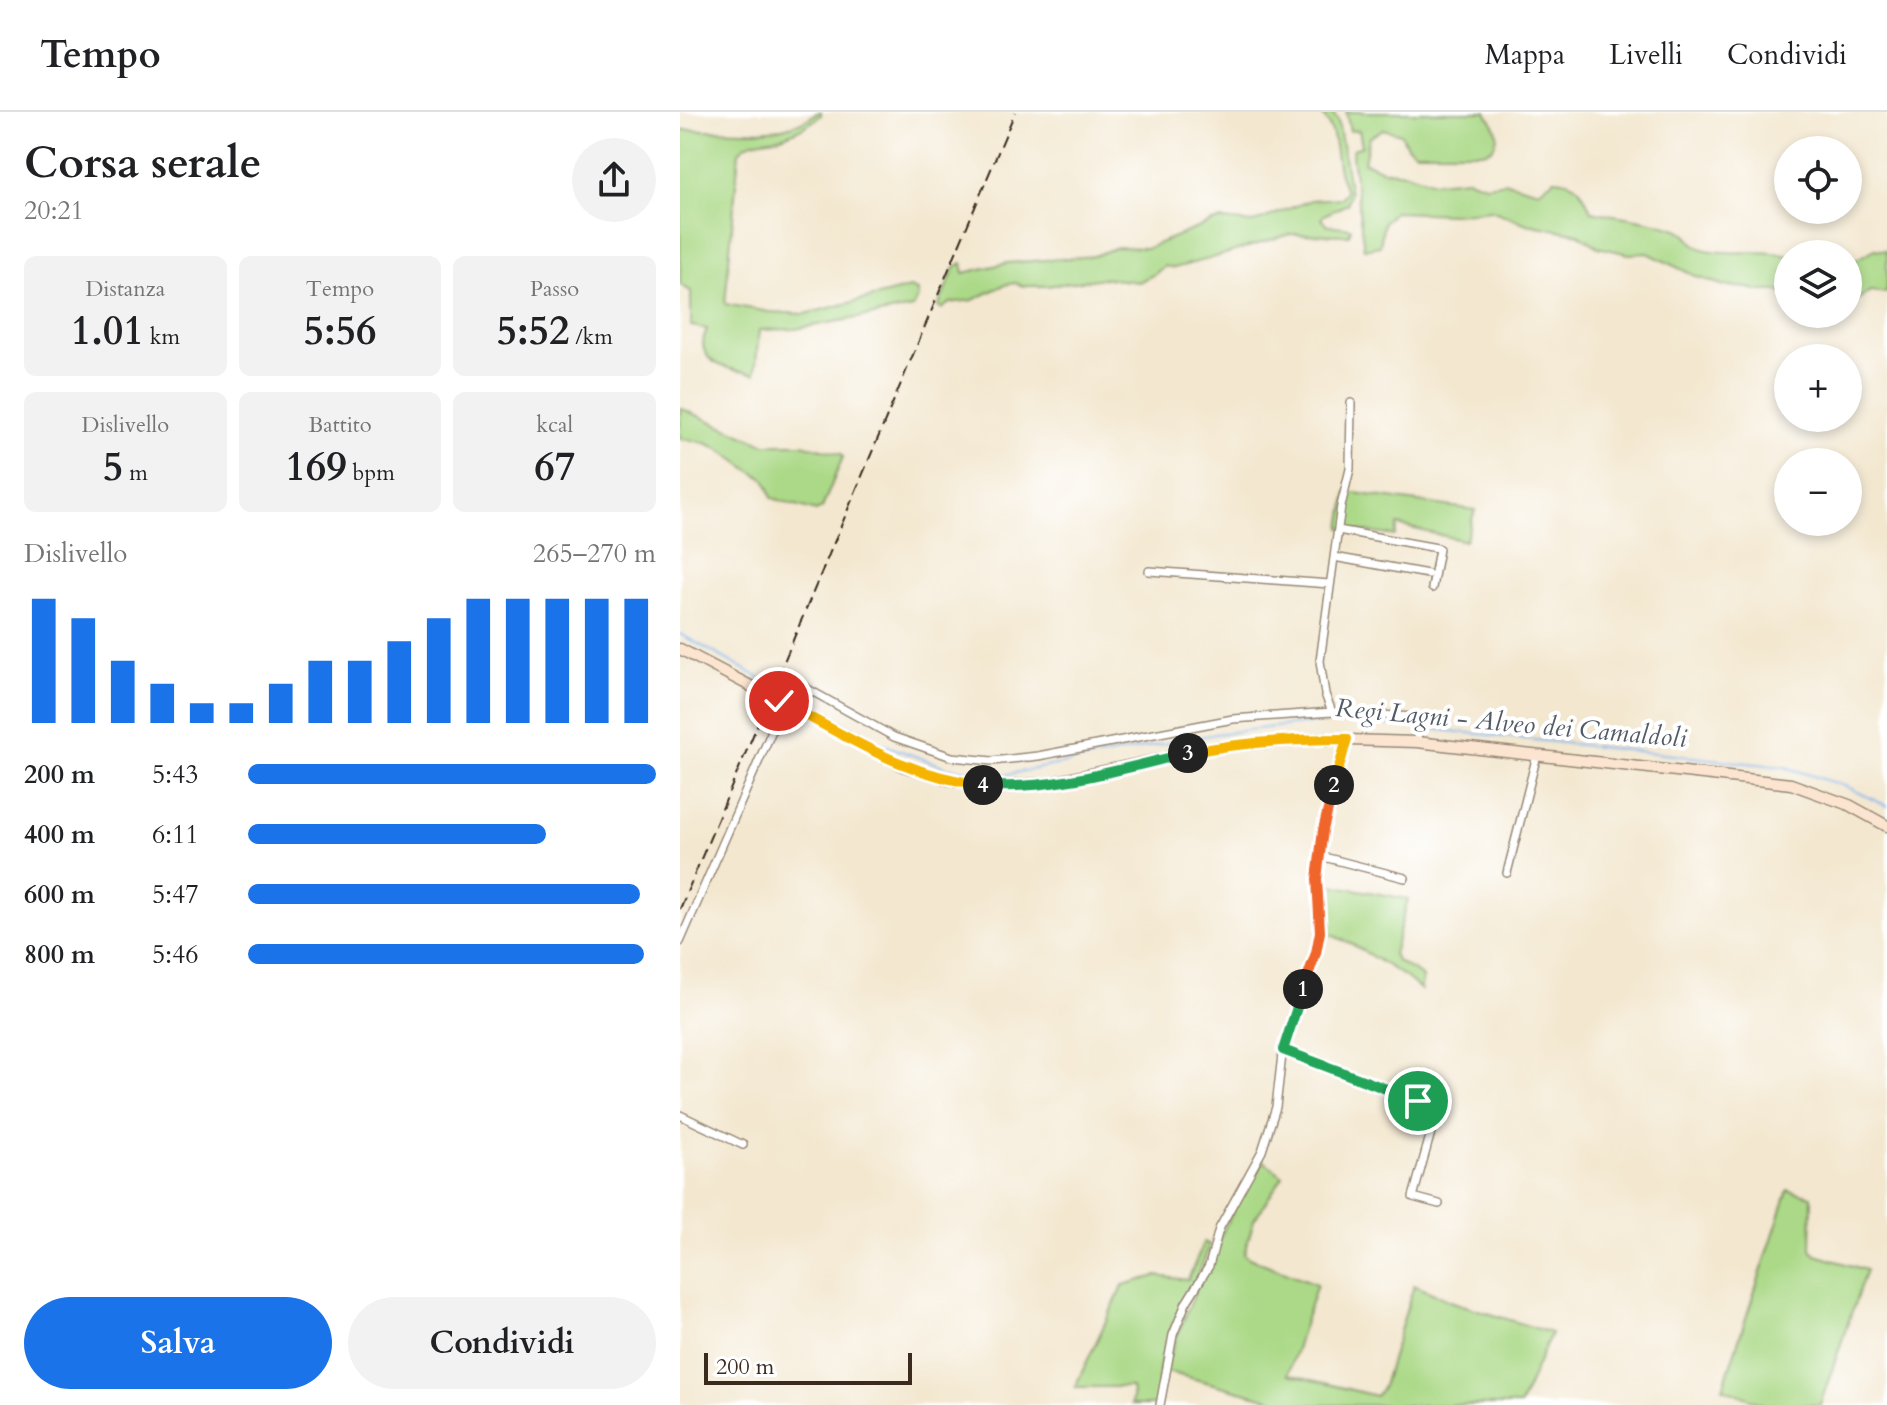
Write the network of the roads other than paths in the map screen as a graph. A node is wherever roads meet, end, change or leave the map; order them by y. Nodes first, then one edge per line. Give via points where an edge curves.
1 (1351, 403) dead end
2 (1338, 530) junction
3 (1334, 557) junction
4 (1149, 571) dead end
5 (1428, 574) dead end
6 (1330, 584) junction
7 (1432, 588) dead end
8 (680, 649) edge
9 (790, 679) dead end
10 (784, 703) junction
11 (1332, 712) junction
12 (1417, 738) junction
13 (1347, 739) junction
14 (1537, 755) junction
15 (1887, 826) edge
16 (1320, 856) junction
17 (1507, 873) dead end
18 (1405, 878) dead end
19 (680, 942) edge
20 (1283, 1050) junction
21 (680, 1115) edge
22 (743, 1145) dead end
23 (1439, 1204) dead end
24 (1160, 1405) edge

1 - 2 street via 1350,469
2 - 3 street
2 - 7 street via 1437,548
3 - 5 street
3 - 6 street
4 - 6 street
6 - 11 street via 1320,661
8 - 10 street
9 - 11 street via 894,737 952,757 992,761 1233,719
10 - 13 street via 903,766 949,780 998,786 1048,783 1217,747
10 - 19 street
11 - 12 street via 1408,715 1417,720
12 - 13 street
12 - 14 street
13 - 16 street
14 - 15 street via 1791,784 1849,805
14 - 17 street
16 - 18 street
16 - 20 street via 1316,953
20 - 23 street via 1438,1107 1413,1197
20 - 24 street via 1276,1107 1262,1151 1219,1229 1209,1266 1173,1335
21 - 22 street

